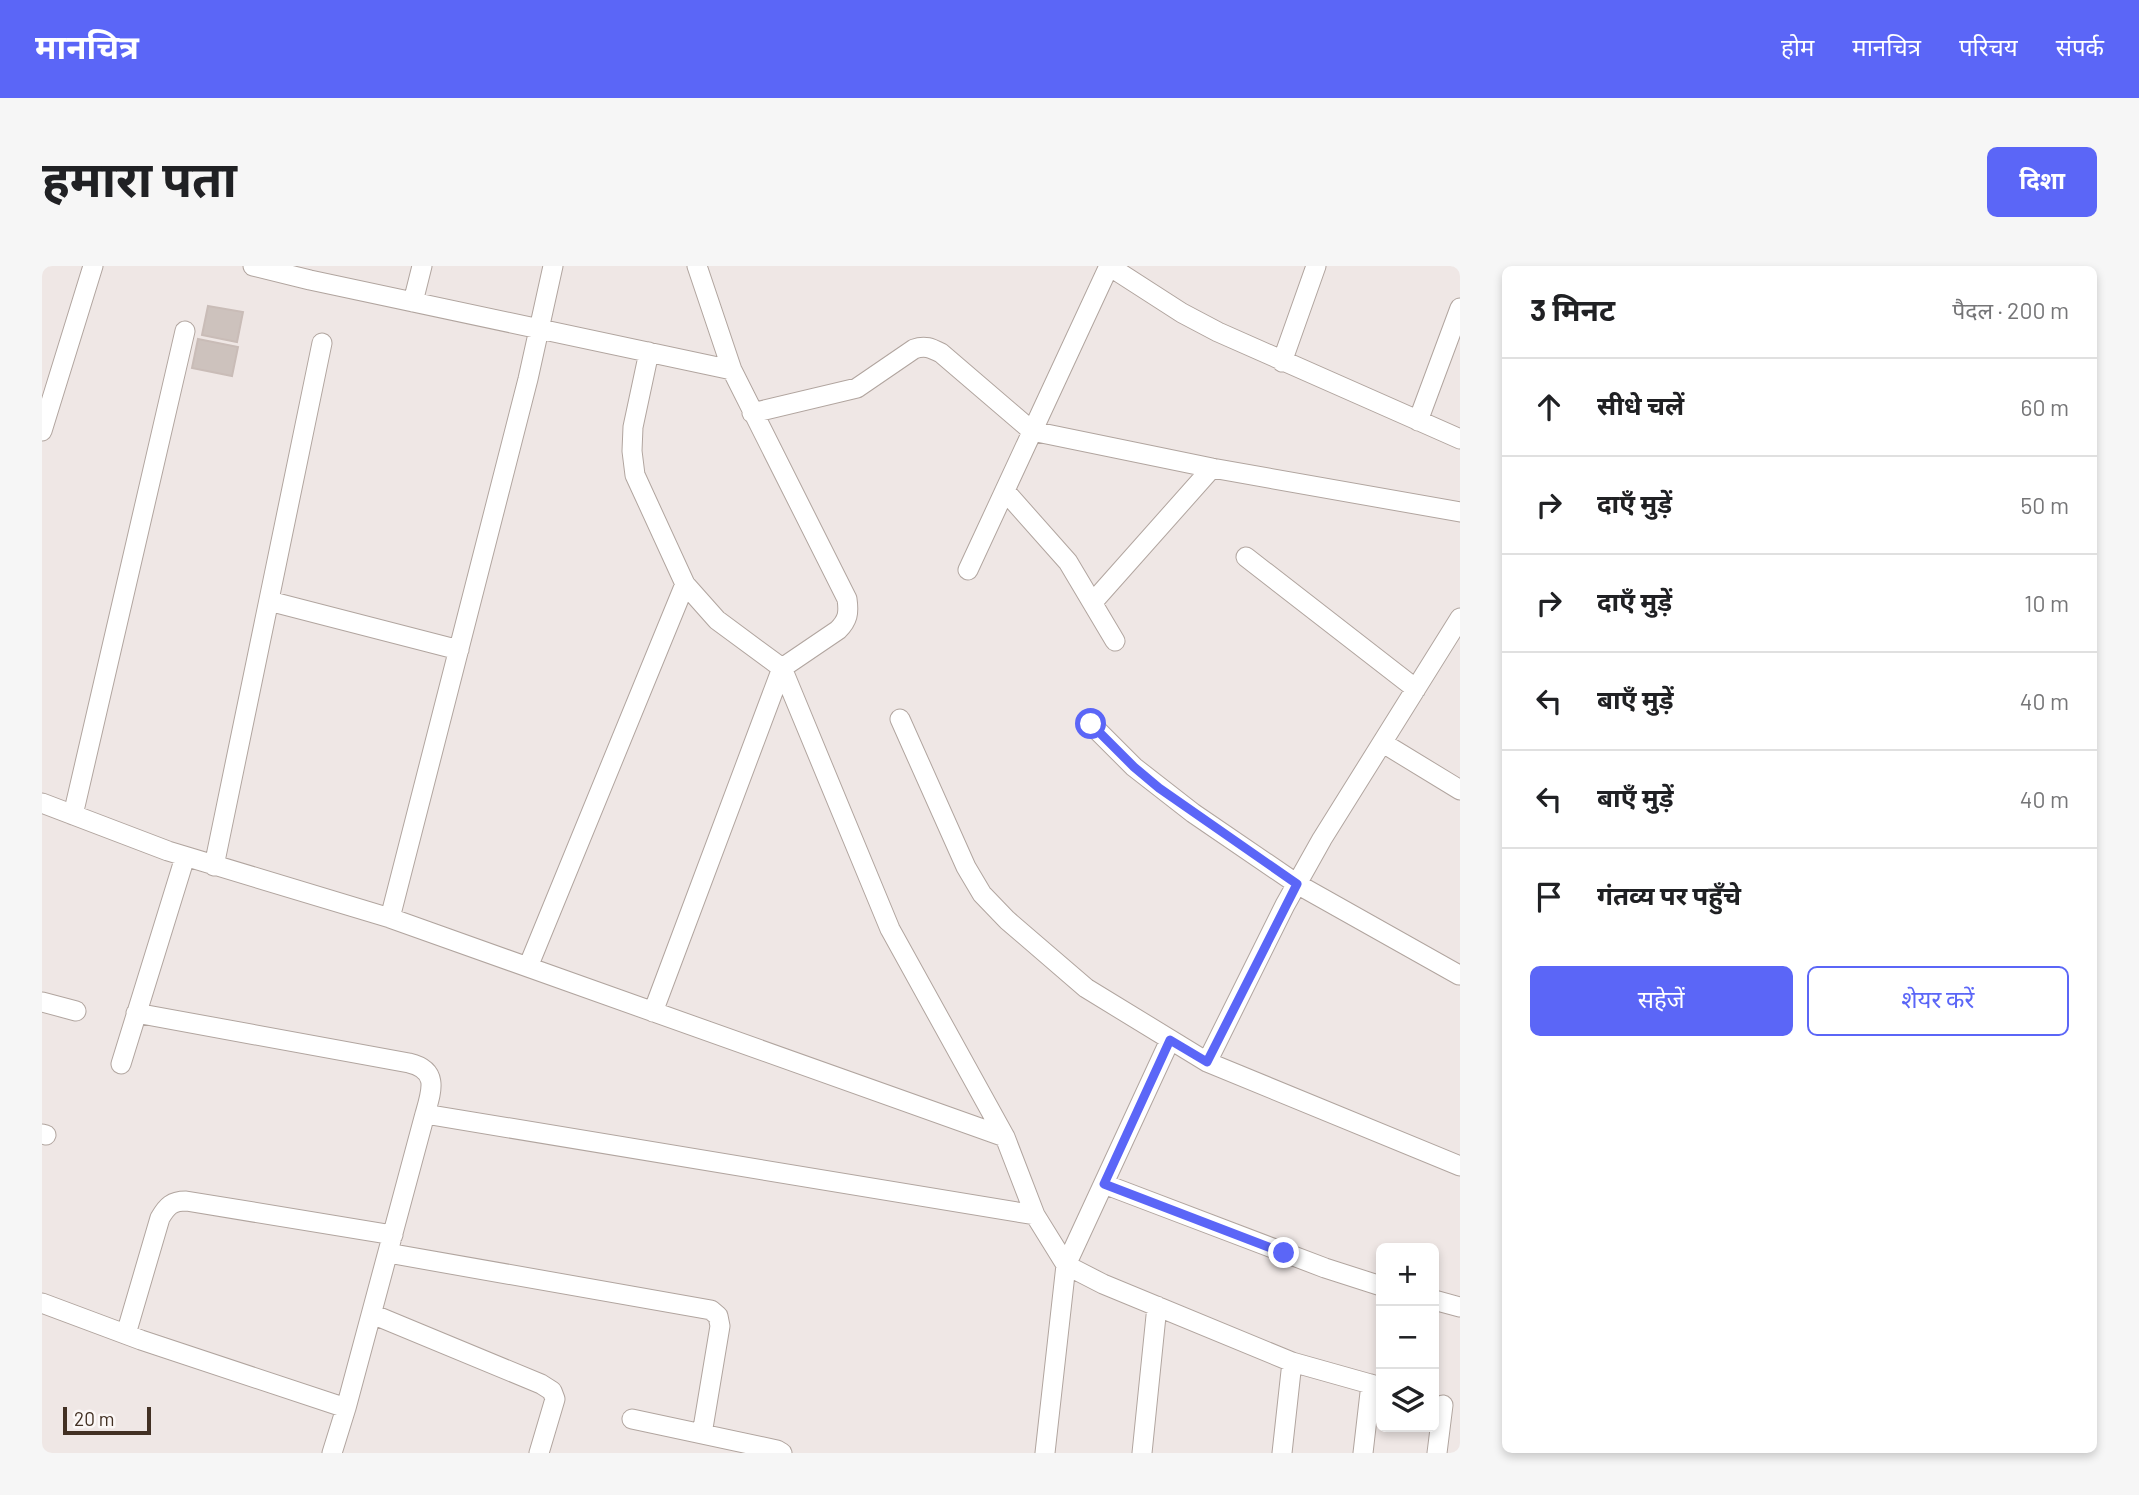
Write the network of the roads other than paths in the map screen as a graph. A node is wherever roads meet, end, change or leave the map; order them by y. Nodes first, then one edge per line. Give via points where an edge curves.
1 (93, 266) edge
2 (253, 266) edge
3 (422, 266) edge
4 (553, 266) edge
5 (697, 266) edge
6 (1109, 266) edge
7 (1316, 266) edge
8 (413, 302) junction
9 (1460, 308) edge
10 (539, 329) junction
11 (185, 331) dead end
12 (322, 343) dead end
13 (649, 352) junction
14 (1282, 362) junction
15 (732, 370) junction
16 (752, 413) junction
17 (1418, 421) junction
18 (1032, 430) junction
19 (42, 431) edge
20 (1460, 439) edge
21 (1212, 468) junction
22 (1005, 491) junction
23 (1460, 512) edge
24 (1246, 557) dead end
25 (968, 570) dead end
26 (685, 584) junction
27 (269, 601) junction
28 (1093, 601) junction
29 (1458, 625) edge
30 (1115, 641) dead end
31 (458, 650) junction
32 (782, 668) junction
33 (1416, 689) junction
34 (900, 719) dead end
35 (1091, 724) dead end
36 (1382, 743) junction
37 (1460, 790) edge
38 (42, 803) edge
39 (73, 815) junction
40 (185, 857) junction
41 (214, 866) junction
42 (1297, 884) junction
43 (390, 918) junction
44 (528, 967) junction
45 (1459, 975) edge
46 (42, 1002) edge
47 (76, 1011) dead end
48 (653, 1012) junction
49 (136, 1013) junction
50 (1170, 1040) junction
51 (1207, 1062) junction
52 (121, 1064) dead end
53 (425, 1114) junction
54 (1005, 1138) junction
55 (1460, 1166) edge
56 (1104, 1184) junction
57 (1035, 1215) junction
58 (391, 1244) junction
59 (1066, 1265) junction
60 (1376, 1284) edge
61 (1439, 1301) edge
62 (42, 1303) edge
63 (1157, 1306) junction
64 (1460, 1307) edge
65 (372, 1314) junction
66 (126, 1334) junction
67 (1292, 1362) junction
68 (1376, 1386) edge
69 (1445, 1406) edge
70 (346, 1408) junction
71 (632, 1419) dead end
72 (702, 1434) junction
73 (332, 1453) edge
74 (538, 1453) edge
75 (782, 1453) edge
76 (1045, 1453) edge
77 (1142, 1453) edge
78 (1282, 1453) edge
79 (1363, 1453) edge
80 (1437, 1453) edge

1 - 19 street
2 - 8 street
3 - 8 street
4 - 10 street
5 - 15 street
6 - 14 street via 1182,313
6 - 18 street
7 - 14 street
8 - 10 street
9 - 17 street
10 - 13 street
10 - 31 street
11 - 39 street
12 - 27 street
13 - 15 street
13 - 26 street via 633,427 635,475
14 - 17 street
15 - 16 street
16 - 18 street via 857,388 922,346 941,354
16 - 32 street via 848,599 845,624
17 - 20 street
18 - 21 street
18 - 22 street
21 - 23 street
21 - 28 street
22 - 25 street
22 - 28 street via 1053,543
24 - 33 street
26 - 32 street via 718,620
26 - 44 street
27 - 31 street
27 - 41 street
28 - 30 street
29 - 33 street
31 - 43 street
32 - 48 street
32 - 54 street via 890,929
33 - 36 street
34 - 50 street via 982,894 1086,988
35 - 42 street via 1159,788
36 - 37 street
36 - 42 street
38 - 39 street
39 - 40 street
40 - 41 street
40 - 49 street
41 - 43 street
42 - 45 street
42 - 51 street
43 - 44 street
44 - 48 street
46 - 47 street
48 - 54 street
49 - 52 street
49 - 53 street via 422,1066 431,1083
50 - 51 street
50 - 56 street
51 - 55 street
53 - 57 street
53 - 58 street
54 - 57 street
56 - 59 street
56 - 60 street
57 - 59 street
58 - 65 street
58 - 66 street via 174,1201 160,1218
58 - 72 street via 711,1310 720,1326
59 - 63 street
59 - 76 street
61 - 64 street
62 - 66 street
63 - 67 street
63 - 77 street
65 - 70 street
65 - 74 street via 552,1391 555,1399
66 - 70 street
67 - 68 street
67 - 78 street
68 - 79 street
69 - 80 street
70 - 73 street
71 - 72 street
72 - 75 street

